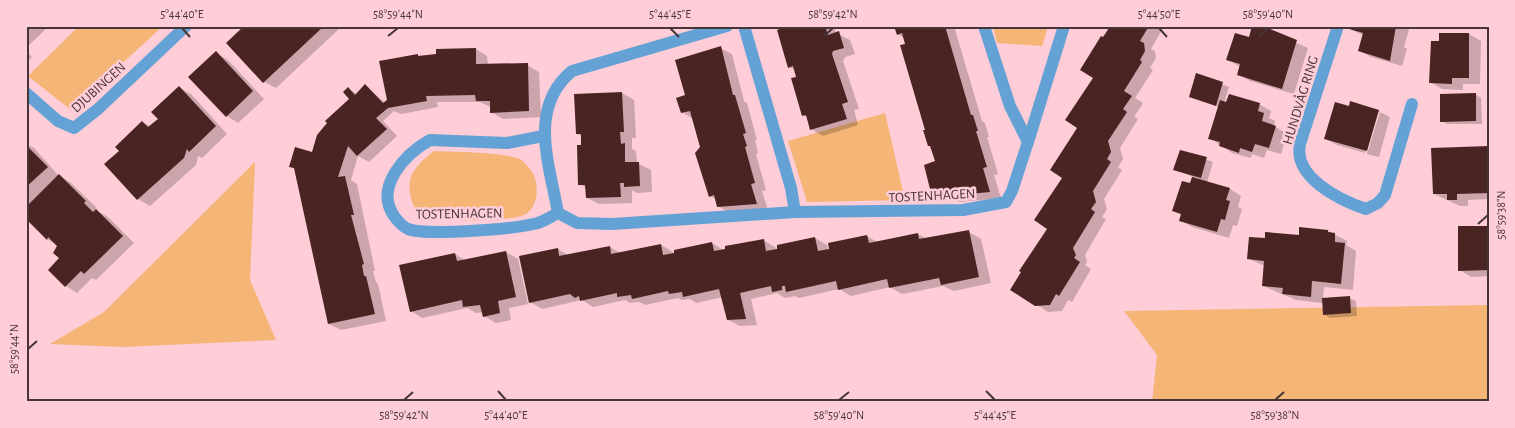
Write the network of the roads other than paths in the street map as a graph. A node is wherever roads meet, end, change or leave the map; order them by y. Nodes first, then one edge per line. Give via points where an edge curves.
1 (186, 26) edge
2 (727, 26) edge
3 (744, 26) edge
4 (984, 26) edge
5 (1064, 26) edge
6 (1338, 26) edge
7 (26, 93) edge
8 (1412, 104) dead end
9 (543, 136) junction
10 (1028, 142) junction
11 (795, 212) junction
12 (558, 213) junction

1 - 7 street, DJUBINGEN via 74,128 58,121
2 - 9 street via 572,71 562,79 555,93
3 - 11 street
4 - 10 street via 1010,106
5 - 10 street, TOSTENHAGEN
6 - 8 street, HUNDVÅG RING via 1298,153 1307,174 1357,206 1366,209 1378,203 1390,182
9 - 12 street
9 - 12 street, TOSTENHAGEN via 507,143 430,140 410,155 396,172 388,184 387,200 396,218 407,229 504,228 536,224
10 - 11 street, TOSTENHAGEN via 1006,202 963,210
11 - 12 street, TOSTENHAGEN via 612,224 576,222

